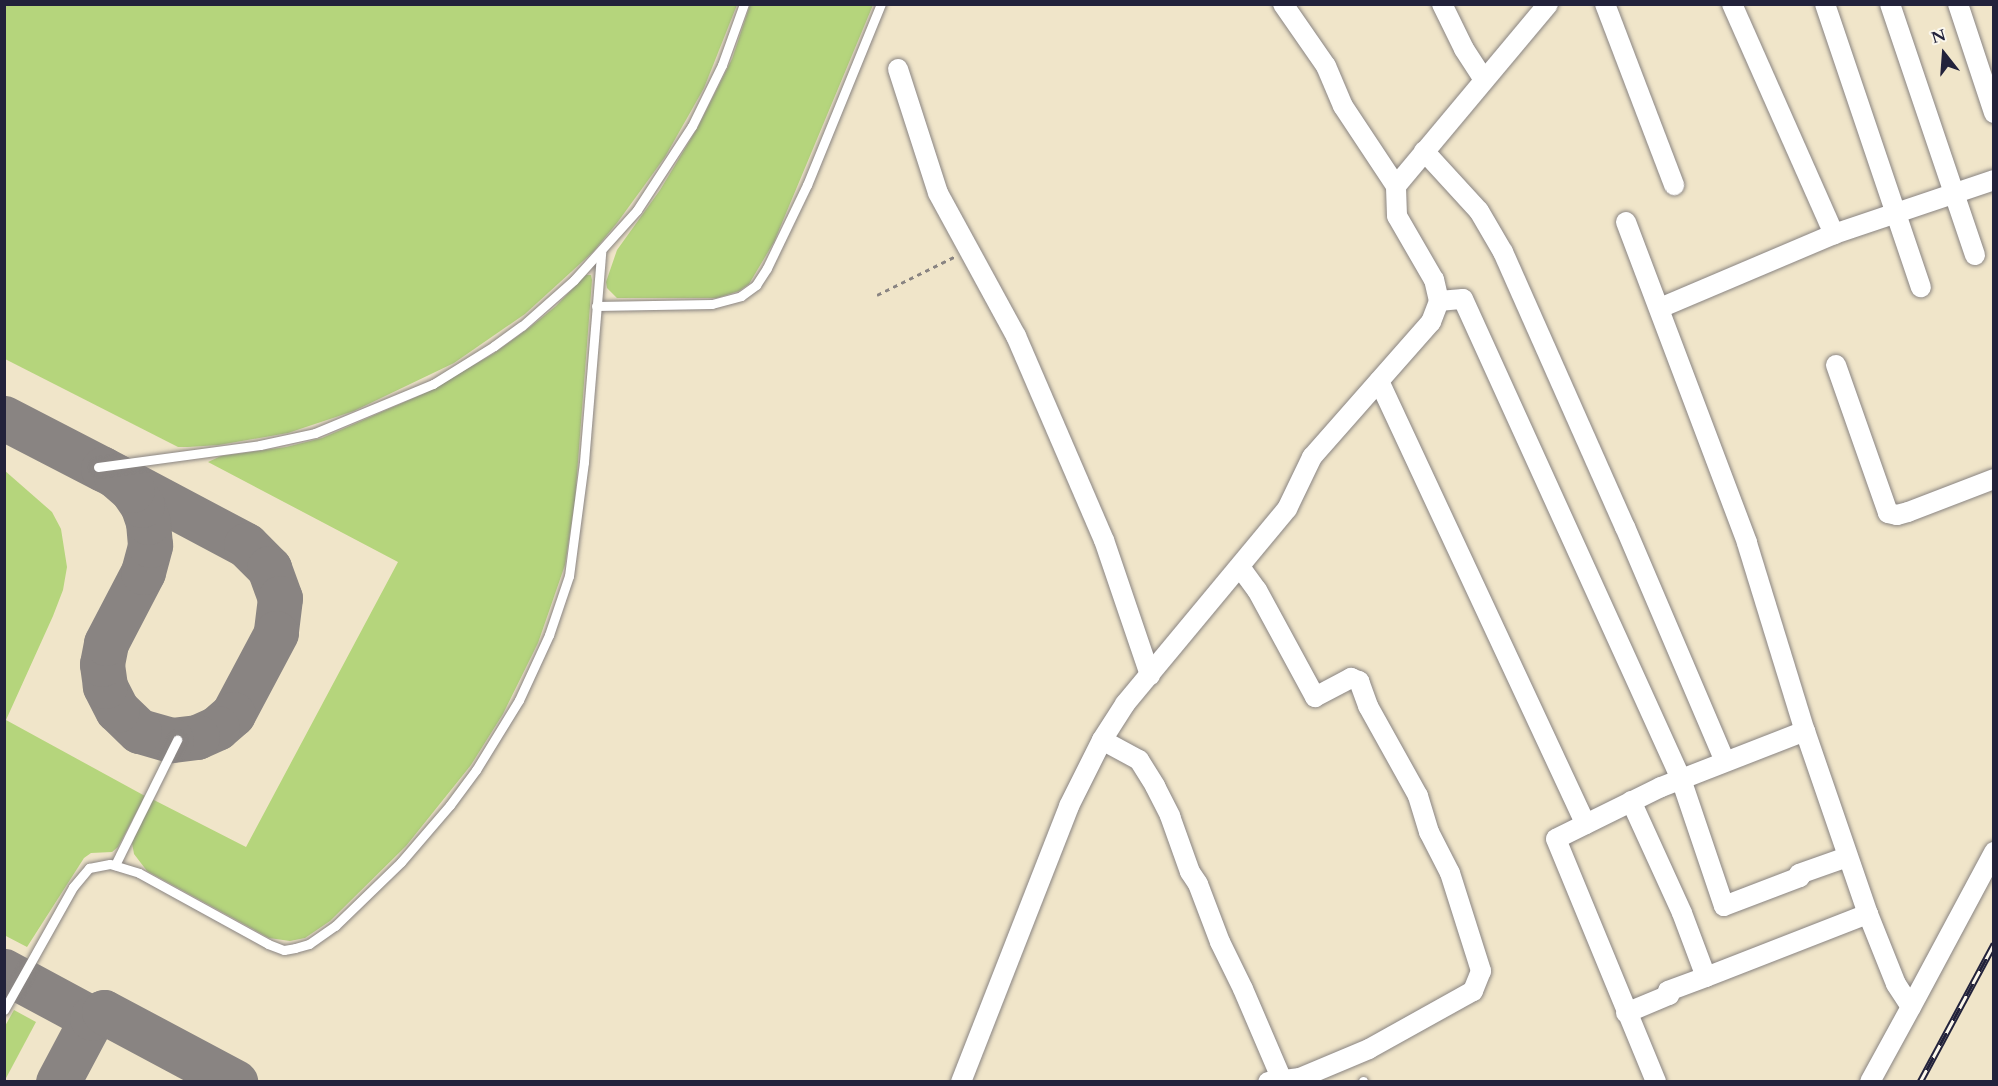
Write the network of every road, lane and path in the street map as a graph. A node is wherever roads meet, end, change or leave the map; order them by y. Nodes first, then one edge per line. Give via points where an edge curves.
1 (744, 4) edge
2 (881, 4) edge
3 (1283, 4) edge
4 (1442, 4) edge
5 (1548, 4) edge
6 (1605, 4) edge
7 (1732, 4) edge
8 (1825, 4) edge
9 (1890, 4) edge
10 (1958, 4) edge
11 (898, 69) dead end
12 (1484, 80) junction
13 (1994, 113) edge
14 (1424, 151) junction
15 (1994, 180) edge
16 (1674, 185) dead end
17 (1396, 186) junction
18 (1953, 194) junction
19 (1896, 214) junction
20 (1626, 222) dead end
21 (1834, 234) junction
22 (969, 249) junction
23 (601, 253) junction
24 (1975, 255) dead end
25 (1921, 287) dead end
26 (877, 295) dead end
27 (1439, 301) junction
28 (596, 306) junction
29 (1660, 308) junction
30 (1836, 365) dead end
31 (1378, 381) junction
32 (98, 467) dead end
33 (1994, 479) edge
34 (1240, 567) junction
35 (1150, 675) junction
36 (1806, 731) junction
37 (177, 740) dead end
38 (1102, 740) junction
39 (1725, 762) junction
40 (1681, 779) junction
41 (1631, 801) junction
42 (1586, 824) junction
43 (1994, 852) edge
44 (1847, 857) junction
45 (115, 865) junction
46 (1868, 914) junction
47 (1706, 977) junction
48 (1911, 1007) junction
49 (4, 1010) edge
50 (1626, 1013) junction
51 (1275, 1081) edge
52 (961, 1082) edge
53 (1656, 1082) edge
54 (1870, 1082) edge

1 - 23 lane via 722,64 692,126 637,210
2 - 28 lane via 807,185 756,285 741,296 712,304
3 - 17 street via 1326,66 1343,106
4 - 12 street
5 - 12 street
6 - 16 street
7 - 21 street
8 - 19 street
9 - 18 street
10 - 13 street
11 - 22 street via 938,193
12 - 14 street
14 - 17 street
14 - 39 street via 1479,211 1503,252
15 - 18 street
17 - 27 street via 1397,216 1434,280
18 - 19 street
18 - 24 street
19 - 21 street
19 - 25 street
20 - 29 street
21 - 29 street
22 - 26 path
22 - 35 street via 1016,336 1104,540
23 - 28 lane
23 - 32 lane via 546,306 494,346 459,369 390,404 289,440
27 - 31 street via 1431,322
27 - 40 street via 1463,299
28 - 45 lane via 577,529 561,602 534,668 501,732 432,827 335,926 309,944 284,950 139,873
29 - 36 street via 1747,543
30 - 33 street via 1888,513 1908,512
31 - 34 street via 1312,457 1287,509
31 - 42 street
34 - 35 street
34 - 51 street via 1257,590 1316,697 1352,678 1359,681 1368,706 1418,796 1429,832 1450,873 1481,971 1473,991 1369,1049 1300,1078
35 - 38 street
36 - 39 street
36 - 44 street
37 - 45 lane
38 - 51 street via 1139,760 1155,786 1243,989
38 - 52 street via 1069,806
39 - 40 street
40 - 41 street
40 - 44 street via 1724,906
41 - 42 street
41 - 47 street
42 - 50 street via 1556,839
43 - 48 street
44 - 46 street
45 - 49 lane via 98,865 81,876
46 - 47 street
46 - 48 street via 1896,984
47 - 50 street
48 - 54 street
50 - 53 street

